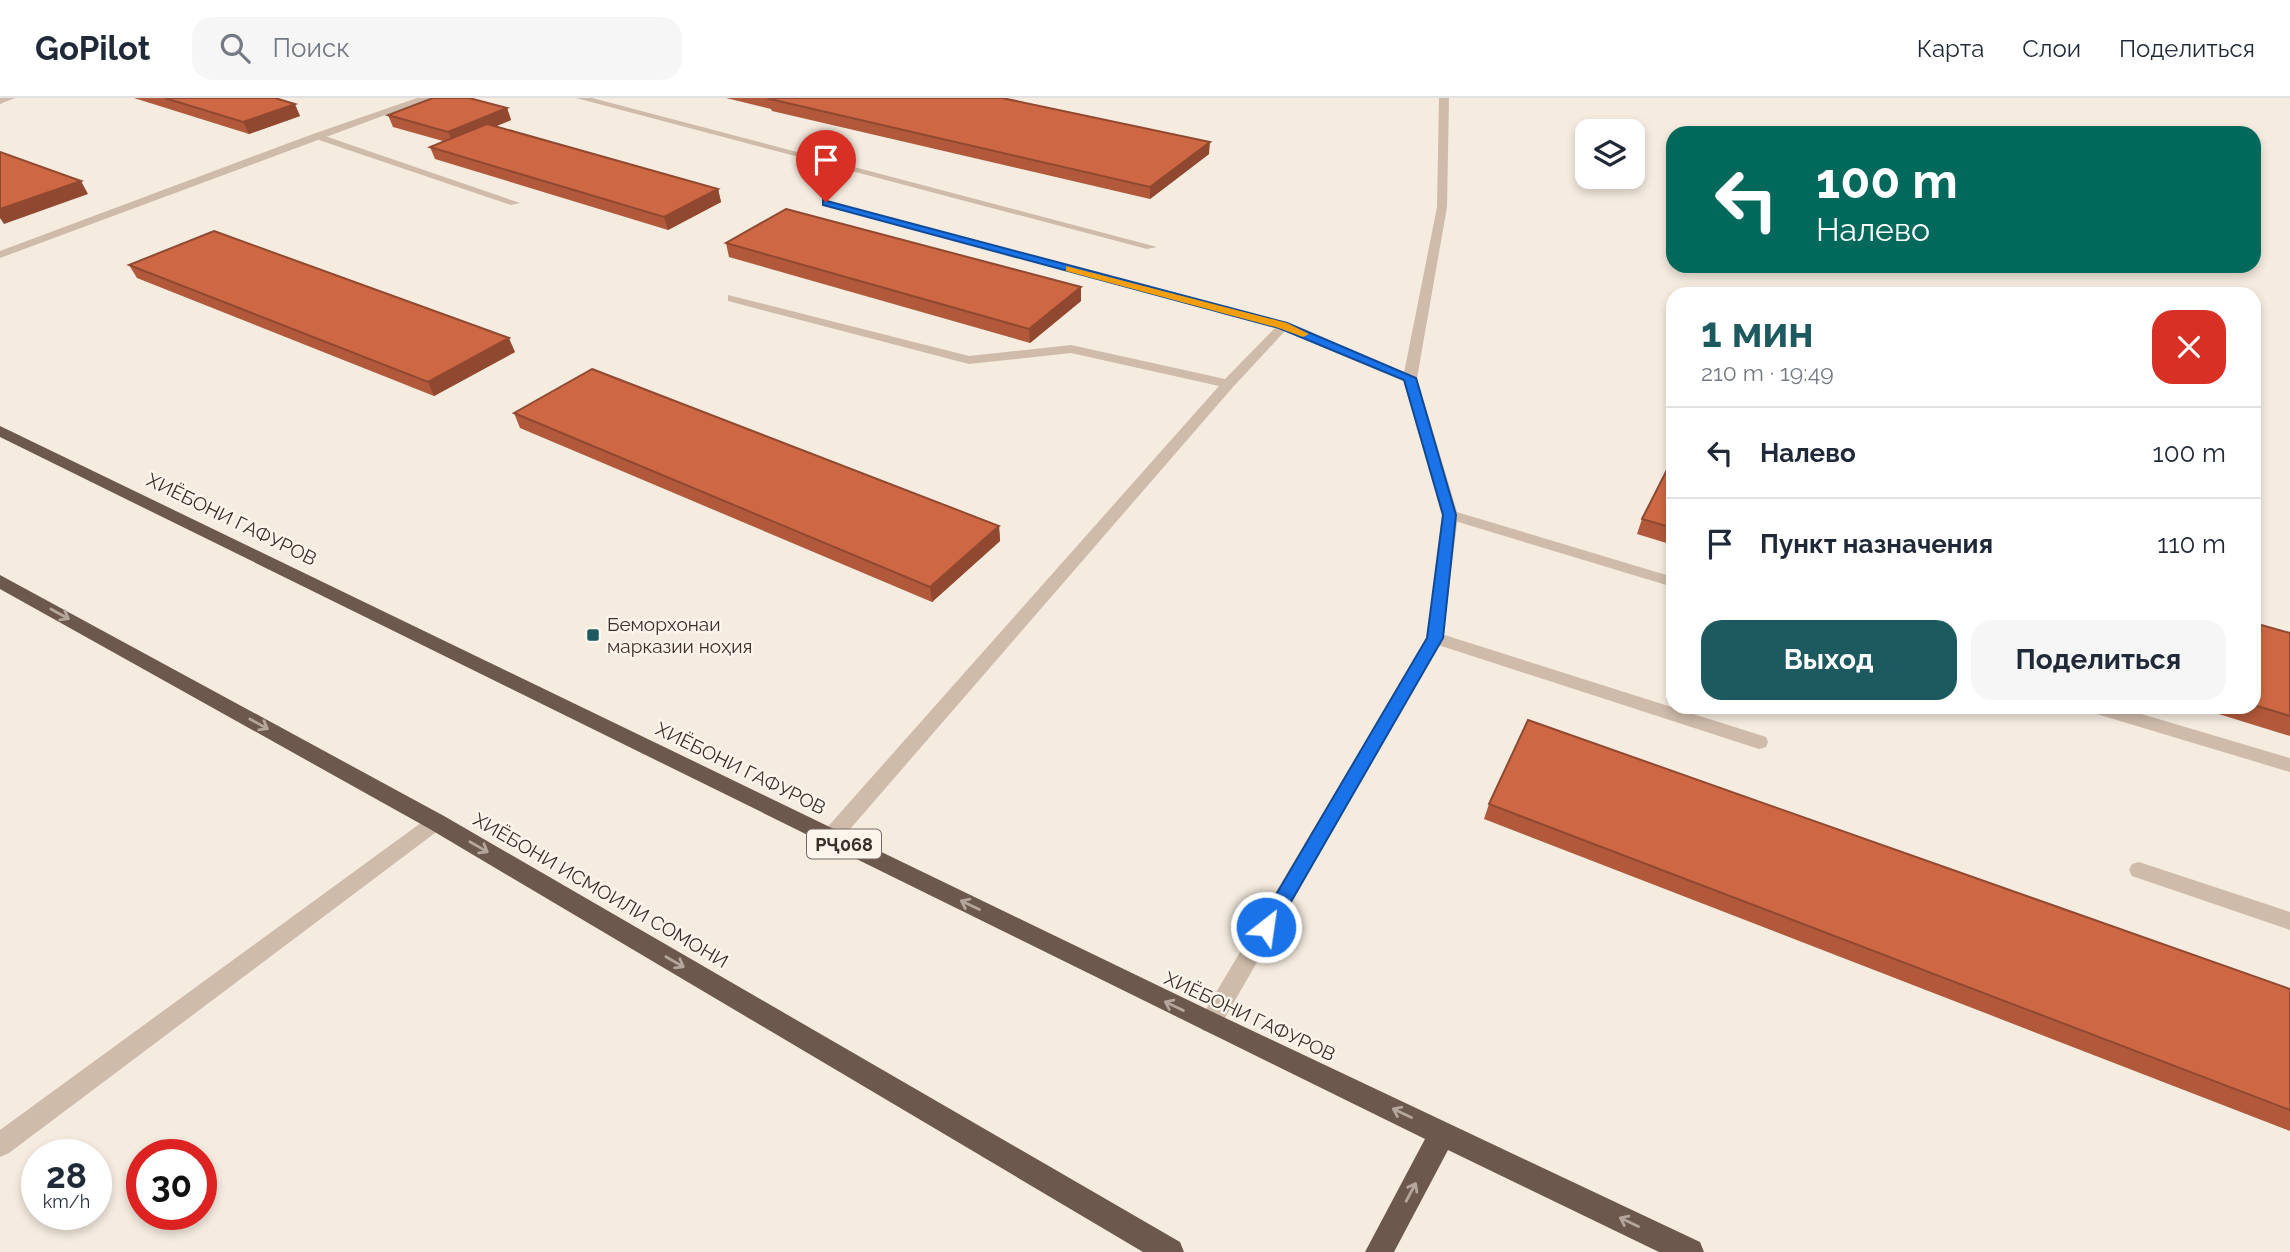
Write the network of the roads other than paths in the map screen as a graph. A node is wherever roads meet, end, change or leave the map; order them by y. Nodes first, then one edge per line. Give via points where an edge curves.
1 (10, 98) edge
2 (426, 98) edge
3 (581, 98) edge
4 (1444, 98) edge
5 (0, 101) edge
6 (316, 136) junction
7 (826, 202) dead end
8 (515, 203) dead end
9 (1151, 247) dead end
10 (0, 255) edge
11 (732, 298) dead end
12 (1283, 326) junction
13 (1410, 378) junction
14 (1228, 384) junction
15 (0, 431) edge
16 (1450, 515) junction
17 (1666, 580) edge
18 (0, 581) edge
19 (1435, 638) junction
20 (1666, 712) edge
21 (1672, 714) edge
22 (2119, 714) edge
23 (1759, 742) dead end
24 (2290, 765) edge
25 (436, 822) junction
26 (831, 837) junction
27 (2139, 870) dead end
28 (2290, 921) edge
29 (1210, 1023) junction
30 (1443, 1132) junction
31 (0, 1145) edge
32 (1170, 1252) edge
33 (1379, 1252) edge
34 (1690, 1252) edge

1 - 5 street
2 - 6 street
3 - 9 street
4 - 13 street via 1442,207
6 - 8 street
6 - 10 street
7 - 12 street
11 - 14 street via 969,360 1070,349
12 - 13 street
12 - 14 street
13 - 16 street
14 - 26 street
15 - 26 highway, ХИЁБОНИ ГАФУРОВ / РҶ068
16 - 17 street
16 - 19 street
18 -> 25 highway, ХИЁБОНИ ИСМОИЛИ СОМОНИ
19 - 20 street
19 - 29 street
21 - 23 street
22 - 24 street
25 - 31 street
25 -> 32 highway, ХИЁБОНИ ИСМОИЛИ СОМОНИ
29 -> 26 highway, ХИЁБОНИ ГАФУРОВ / РҶ068
27 - 28 street
30 -> 29 highway, ХИЁБОНИ ГАФУРОВ / РҶ068
33 -> 30 highway
34 -> 30 highway, ХИЁБОНИ ГАФУРОВ / РҶ068

